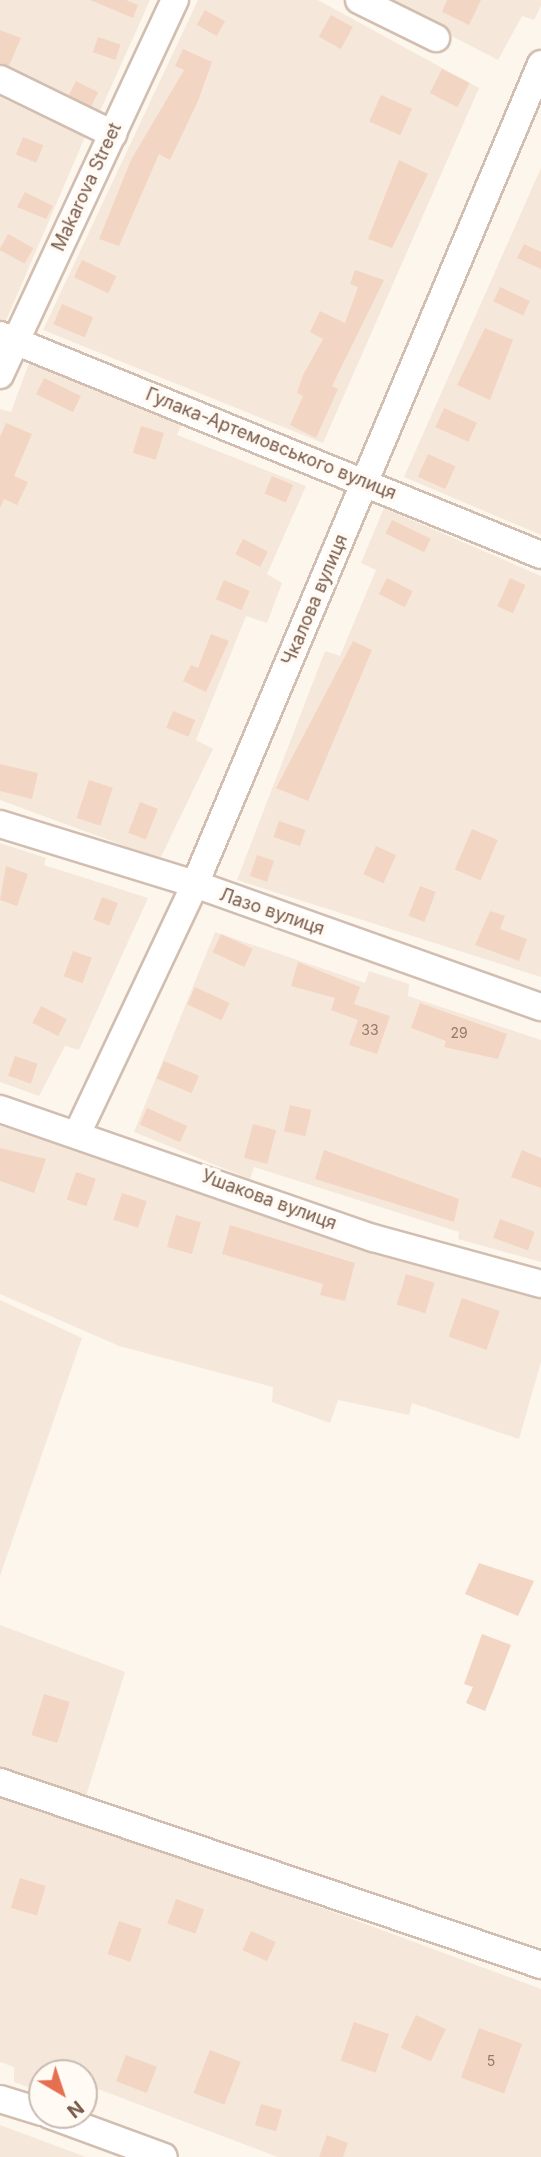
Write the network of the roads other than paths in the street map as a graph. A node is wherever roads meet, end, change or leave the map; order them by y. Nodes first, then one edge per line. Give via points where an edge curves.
1 (175, 0) edge
2 (359, 0) edge
3 (436, 38) dead end
4 (541, 64) edge
5 (0, 79) edge
6 (534, 93) edge
7 (113, 134) junction
8 (8, 338) edge
9 (0, 375) edge
10 (366, 482) junction
11 (541, 555) edge
12 (0, 824) edge
13 (195, 884) junction
14 (541, 1006) edge
15 (0, 1109) edge
16 (78, 1132) junction
17 (541, 1284) edge
18 (0, 1782) edge
19 (541, 1965) edge
20 (0, 2099) edge
21 (28, 2108) edge
22 (88, 2129) edge
23 (164, 2157) edge

1 - 7 street, Makarova Street
2 - 3 street
4 - 6 street, Чкалова вулиця
5 - 7 street
6 - 10 street, Чкалова вулиця
7 - 8 street, Makarova Street
8 - 9 street, Makarova Street
8 - 10 street, Гулака-Артемовського вулиця
10 - 11 street, Гулака-Артемовського вулиця
10 - 13 street, Чкалова вулиця
12 - 13 street, Лазо вулиця
13 - 14 street, Лазо вулиця
13 - 16 street, Чкалова вулиця
15 - 16 street, Ушакова вулиця
16 - 17 street, Ушакова вулиця via 373,1238
18 - 19 street
20 - 21 street
22 - 23 street

